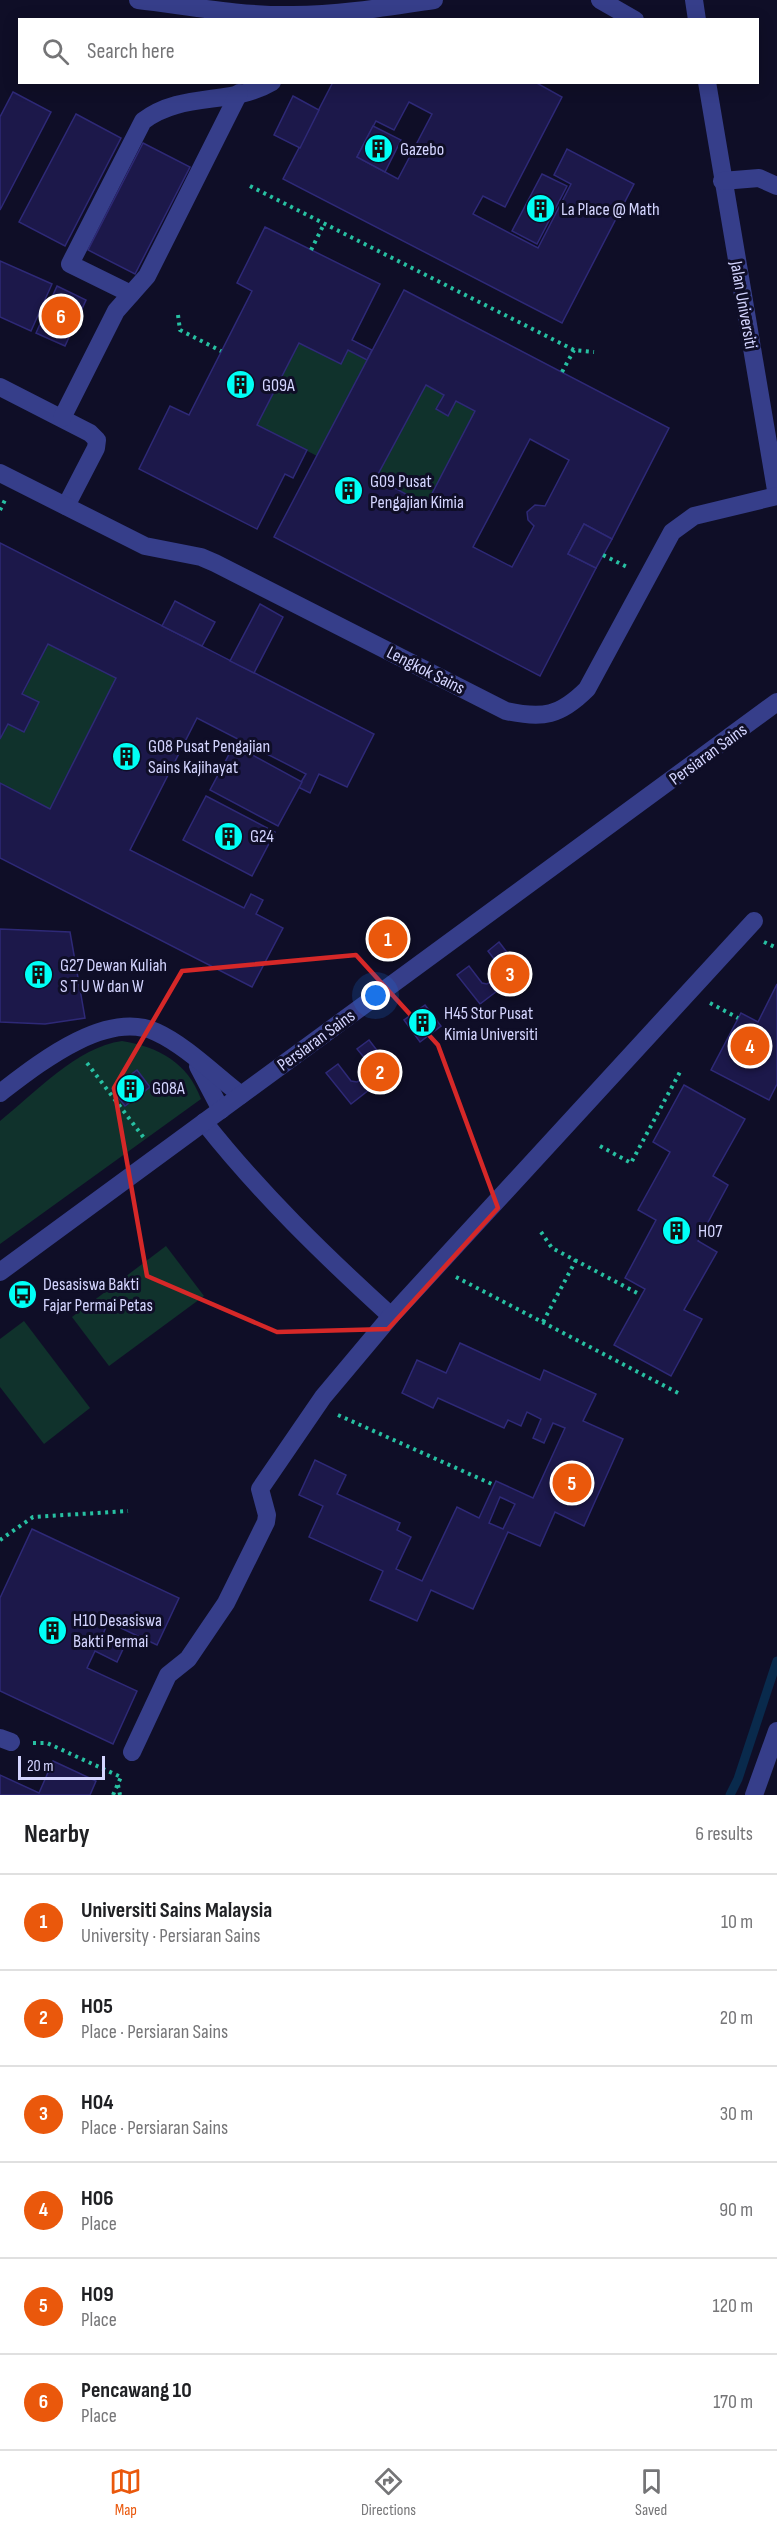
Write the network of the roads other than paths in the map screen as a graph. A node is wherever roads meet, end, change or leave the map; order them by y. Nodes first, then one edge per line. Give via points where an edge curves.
1 (138, 0) edge
2 (434, 0) edge
3 (600, 0) edge
4 (694, 0) edge
5 (292, 17) edge
6 (632, 18) edge
7 (697, 18) edge
8 (266, 84) edge
9 (699, 84) edge
10 (708, 84) edge
11 (239, 93) junction
12 (712, 113) junction
13 (722, 181) junction
14 (777, 186) edge
15 (131, 294) junction
16 (0, 387) edge
17 (62, 418) junction
18 (0, 472) edge
19 (777, 496) edge
20 (66, 506) junction
21 (777, 702) edge
22 (769, 716) edge
23 (754, 921) dead end
24 (195, 1059) junction
25 (0, 1093) edge
26 (241, 1095) junction
27 (221, 1110) junction
28 (204, 1122) junction
29 (0, 1272) edge
30 (392, 1316) junction
31 (777, 1731) edge
32 (132, 1752) dead end
33 (754, 1795) edge

1 - 5 street
2 - 5 street
3 - 6 street
4 - 7 street
8 - 11 street
9 - 12 street, Jalan Universiti
10 - 12 street, Jalan Universiti
11 - 15 street via 147,276
11 - 15 street via 157,111 143,122 133,139 70,264
12 - 13 street, Jalan Universiti
13 - 14 street via 759,178
13 - 19 street, Jalan Universiti
15 - 17 street via 116,311
16 - 17 street
17 - 20 street via 97,440
18 - 20 street, Lengkok Sains
19 - 20 street, Lengkok Sains via 681,522 587,689 573,704 555,713 532,716 506,711 215,563 145,546
21 - 22 street, Persiaran Sains
22 - 26 street, Persiaran Sains
23 - 30 street
24 - 25 street via 155,1031 134,1025 111,1027 42,1062
24 - 26 street
24 - 27 street
26 - 27 street, Persiaran Sains
27 - 28 street, Persiaran Sains
28 - 29 street, Persiaran Sains
28 - 30 street via 244,1173 318,1251
30 - 32 street via 318,1406 260,1489 266,1522 226,1604 188,1659 168,1675
31 - 33 street

